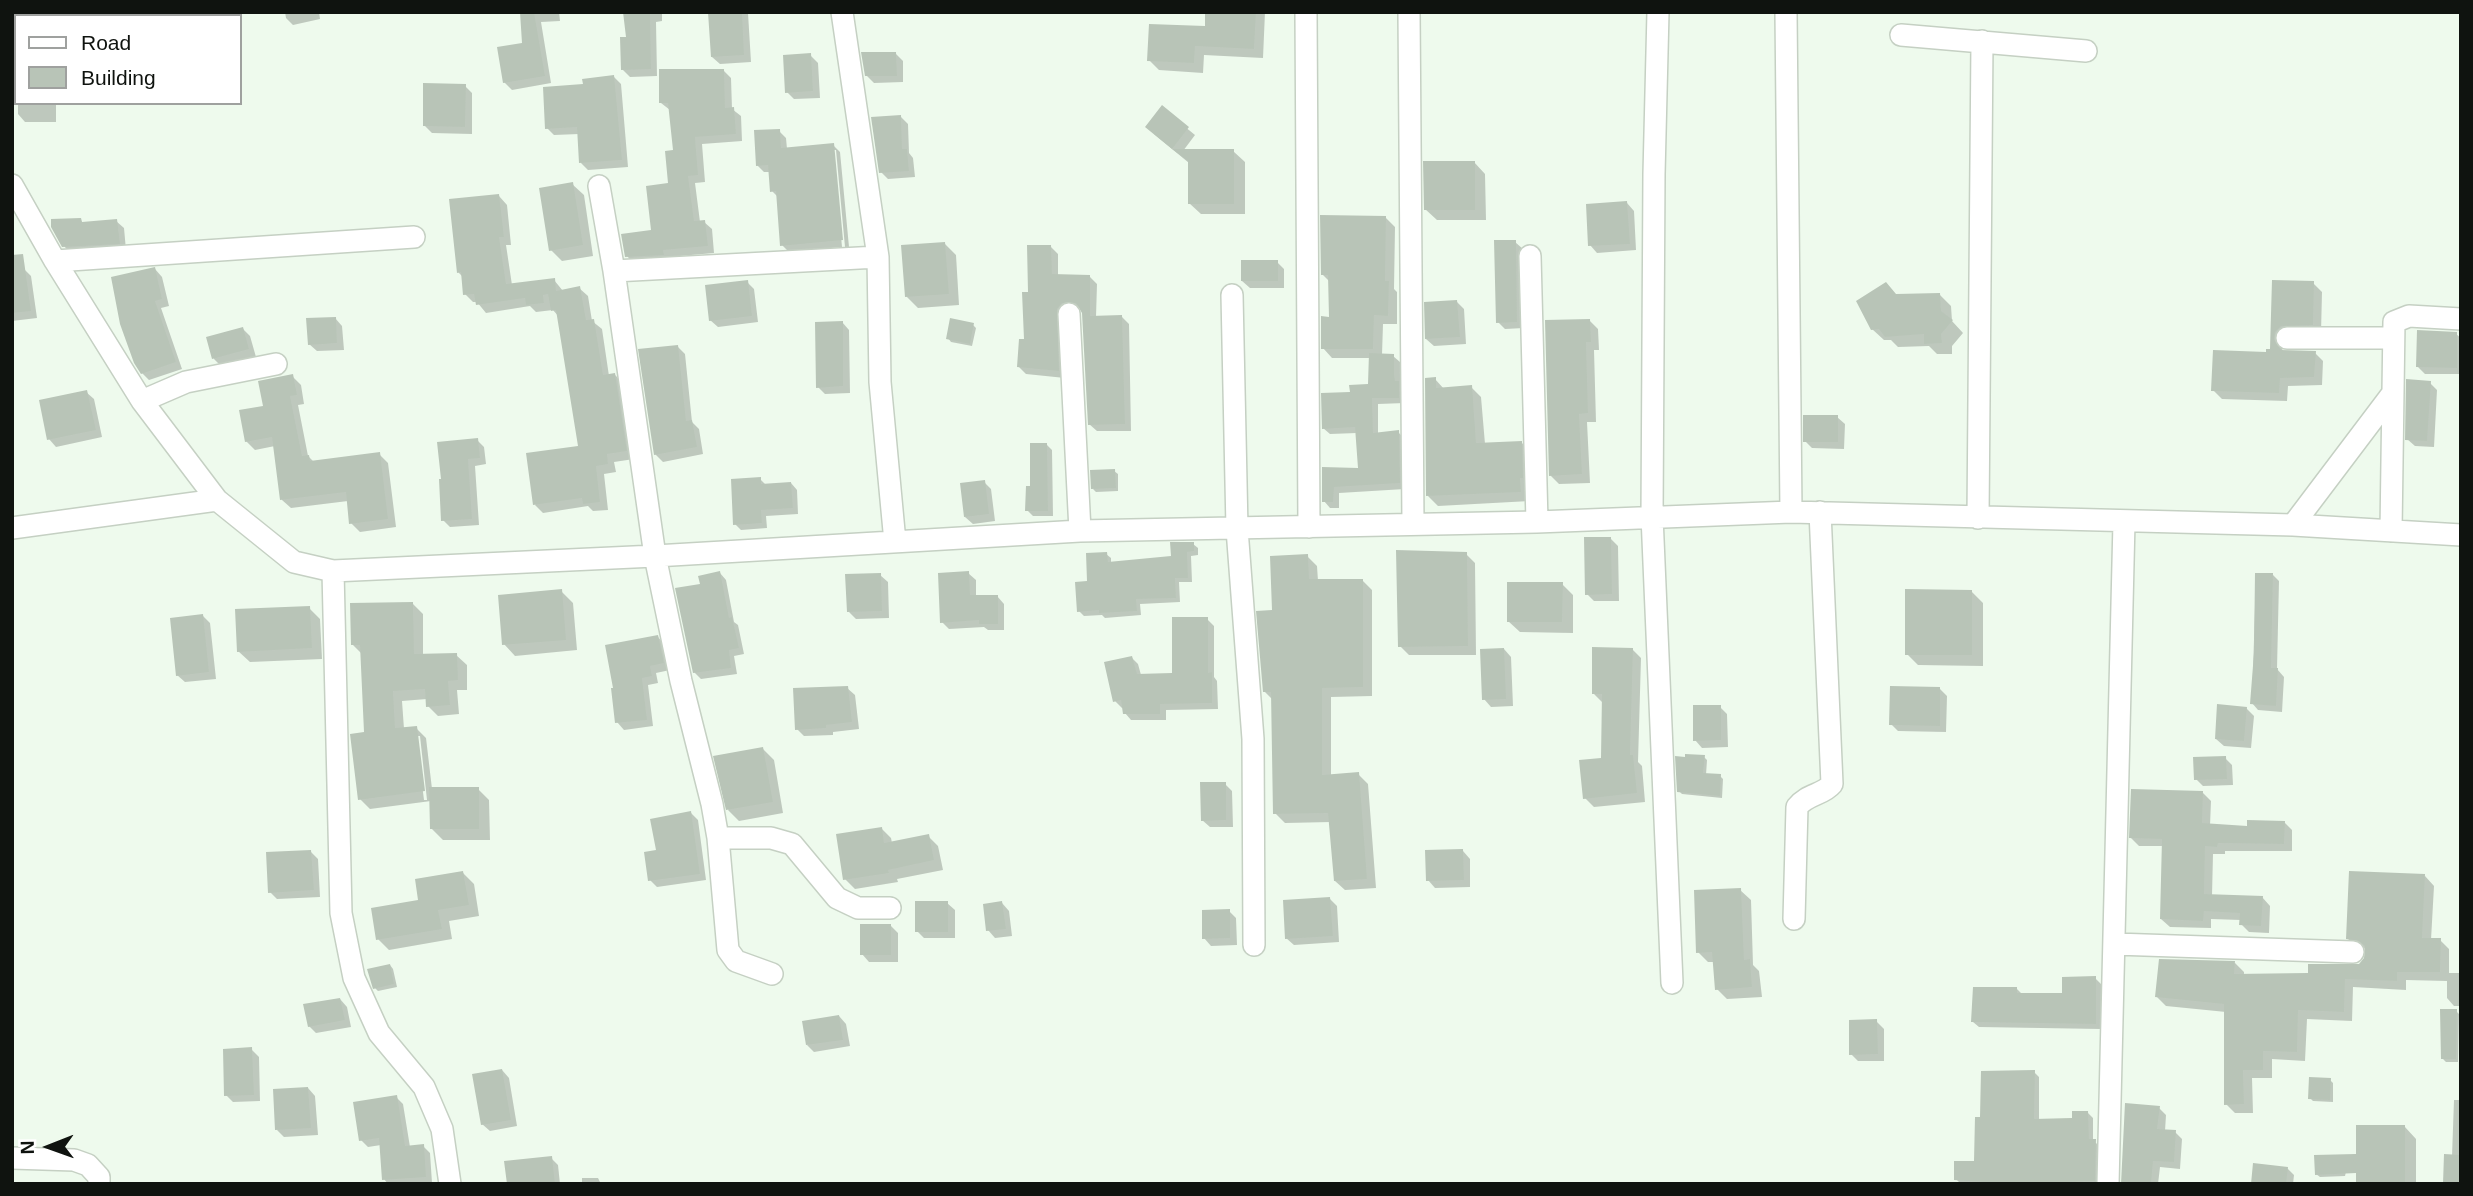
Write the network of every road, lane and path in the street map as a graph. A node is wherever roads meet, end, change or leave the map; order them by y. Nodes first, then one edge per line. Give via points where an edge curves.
1 (842, 12) edge
2 (1306, 12) edge
3 (1409, 12) edge
4 (1658, 12) edge
5 (1786, 12) edge
6 (1901, 35) dead end
7 (1982, 41) junction
8 (2086, 51) dead end
9 (12, 184) edge
10 (599, 186) dead end
11 (414, 237) dead end
12 (1530, 256) dead end
13 (878, 257) junction
14 (55, 261) junction
15 (614, 271) junction
16 (1232, 295) dead end
17 (1069, 314) dead end
18 (2461, 319) edge
19 (2287, 338) dead end
20 (2393, 338) junction
21 (276, 364) dead end
22 (2392, 394) junction
23 (142, 401) junction
24 (217, 500) junction
25 (1791, 512) junction
26 (1820, 512) junction
27 (1652, 516) junction
28 (1978, 518) junction
29 (1537, 522) junction
30 (2124, 522) junction
31 (1413, 524) junction
32 (2293, 526) junction
33 (1309, 527) junction
34 (12, 528) edge
35 (1237, 528) junction
36 (1080, 531) junction
37 (2391, 531) junction
38 (2461, 536) edge
39 (895, 542) junction
40 (654, 556) junction
41 (333, 571) junction
42 (718, 838) junction
43 (890, 908) dead end
44 (1794, 919) dead end
45 (2115, 944) junction
46 (1254, 945) dead end
47 (2353, 952) dead end
48 (772, 974) dead end
49 (1672, 983) dead end
50 (12, 1158) edge
51 (99, 1184) edge
52 (450, 1184) edge
53 (2108, 1184) edge

1 - 13 street
2 - 33 street
3 - 31 street
4 - 27 street
5 - 25 street
6 - 7 street
7 - 8 street
7 - 28 street
9 - 14 street
10 - 15 street
11 - 14 street
12 - 29 street
13 - 15 street
13 - 39 street via 880,382
14 - 23 street
15 - 40 street
16 - 35 street
17 - 36 street
18 - 20 street via 2402,317 2394,322
19 - 20 street
20 - 22 street
21 - 23 street via 186,382
22 - 32 street
22 - 37 street
23 - 24 street
24 - 34 street
24 - 41 street via 294,562
25 - 26 street
25 - 27 street
26 - 28 street
26 - 44 street via 1832,784 1797,807
27 - 29 street
27 - 49 street
28 - 30 street
29 - 31 street
30 - 32 street
30 - 45 street
31 - 33 street
32 - 37 street
33 - 35 street
35 - 36 street
35 - 46 street via 1253,739
36 - 39 street
37 - 38 street
39 - 40 street
40 - 41 street
40 - 42 street
41 - 52 street via 343,926 354,978 379,1033 424,1087 442,1129
42 - 43 street via 771,838 792,844 837,898 858,908
42 - 48 street via 728,950 736,961
45 - 47 street
45 - 53 street
50 - 51 street via 74,1160 88,1165 99,1177

